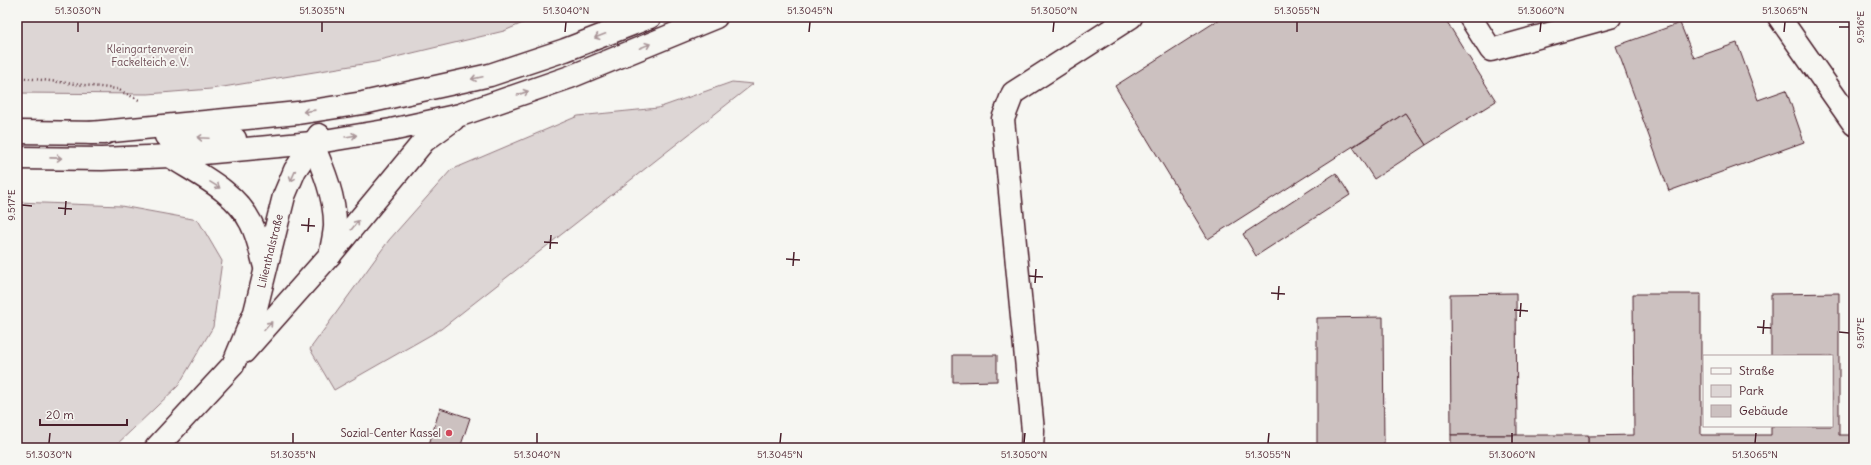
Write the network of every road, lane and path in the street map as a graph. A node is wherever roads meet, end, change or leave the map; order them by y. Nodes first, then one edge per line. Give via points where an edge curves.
1 (650, 17) edge
2 (716, 17) edge
3 (1131, 17) edge
4 (1470, 17) edge
5 (1610, 17) edge
6 (1779, 17) edge
7 (17, 77) edge
8 (142, 102) dead end
9 (348, 106) junction
10 (460, 115) junction
11 (1854, 124) edge
12 (17, 132) edge
13 (91, 133) junction
14 (312, 142) junction
15 (170, 156) junction
16 (17, 158) edge
17 (330, 255) junction
18 (265, 271) junction
19 (233, 365) junction
20 (156, 448) edge
21 (1032, 448) edge

1 -> 9 main road via 565,50 490,75
10 -> 2 main road via 570,77
3 - 21 main road via 1013,93 1003,119 1033,431
4 - 5 main road via 1491,50
6 - 11 main road
7 - 8 path via 117,89
9 -> 13 main road
9 - 14 main road, Lilienthalstraße
14 -> 10 main road via 391,130
17 -> 10 main road via 424,141
12 - 13 main road
14 -> 13 main road
14 - 15 main road
14 - 17 main road via 331,200 335,227
14 -> 18 main road, Lilienthalstraße via 295,170 284,196
16 -> 15 main road via 102,159
15 -> 18 main road via 225,191 240,206 252,223
19 -> 17 main road
18 - 19 main road, Lilienthalstraße via 255,312
19 - 20 main road, Lilienthalstraße

